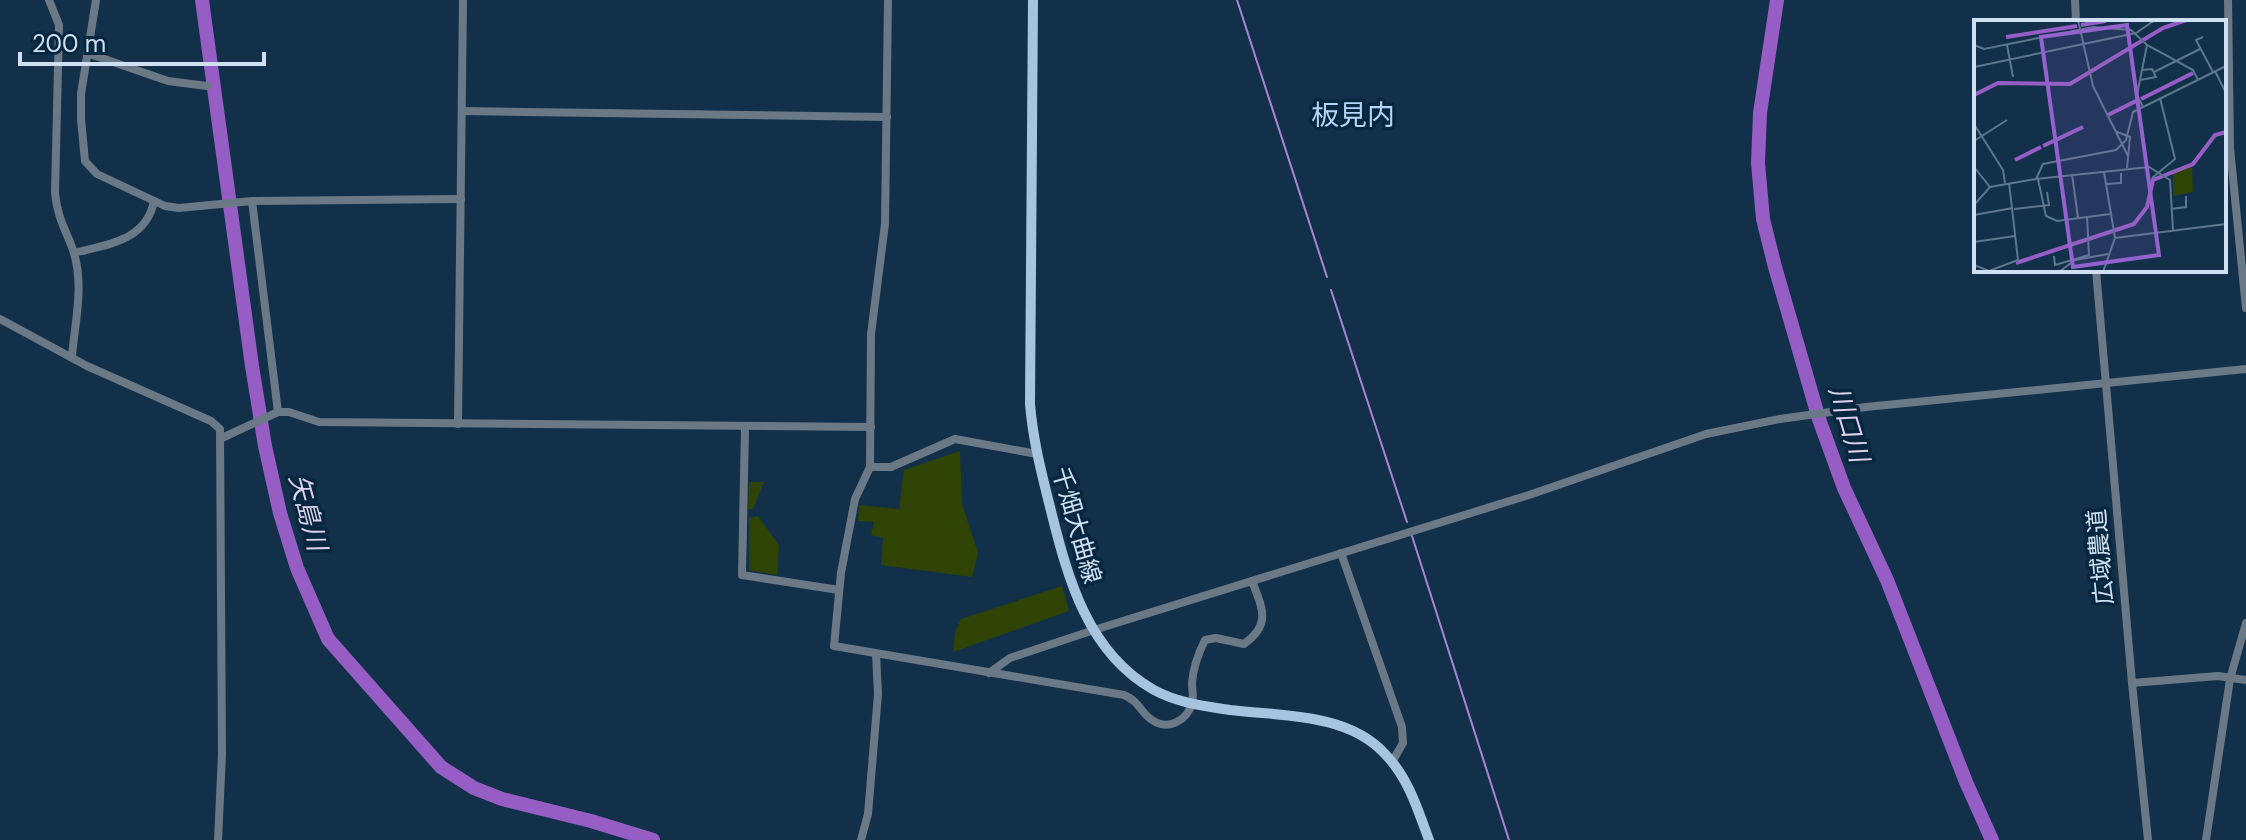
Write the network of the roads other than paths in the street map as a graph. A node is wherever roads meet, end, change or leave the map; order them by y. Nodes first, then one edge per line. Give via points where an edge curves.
1 (49, 0) edge
2 (96, 0) edge
3 (463, 0) edge
4 (888, 0) edge
5 (1033, 0) edge
6 (2075, 0) edge
7 (2228, 0) edge
8 (2076, 20) edge
9 (87, 53) junction
10 (207, 86) dead end
11 (462, 111) junction
12 (887, 117) junction
13 (461, 199) junction
14 (154, 201) junction
15 (252, 201) junction
16 (74, 253) junction
17 (2096, 272) edge
18 (2246, 308) edge
19 (0, 319) edge
20 (72, 356) junction
21 (2246, 369) edge
22 (2105, 384) junction
23 (276, 412) junction
24 (458, 424) junction
25 (871, 427) junction
26 (745, 428) junction
27 (222, 438) junction
28 (1037, 454) junction
29 (870, 467) junction
30 (1341, 553) junction
31 (1252, 581) junction
32 (839, 590) junction
33 (2246, 623) edge
34 (1094, 630) junction
35 (876, 654) junction
36 (989, 673) junction
37 (2230, 679) junction
38 (2246, 680) edge
39 (2132, 683) junction
40 (1192, 704) junction
41 (1392, 762) junction
42 (218, 840) edge
43 (861, 840) edge
44 (1429, 840) edge
45 (2148, 840) edge
46 (2206, 840) edge

1 - 16 street via 59,25 56,203
2 - 9 street
3 - 11 street
4 - 12 street
5 - 28 main road, 千畑大曲線 via 1030,404
6 - 8 street
7 - 18 street via 2230,148
9 - 10 street via 168,81
9 - 14 street via 81,94 85,161 97,174
11 - 12 street
11 - 13 street
12 - 25 street via 885,224 871,334
13 - 15 street
13 - 24 street
14 - 15 street via 179,208
14 - 16 street via 136,234
15 - 23 street
16 - 20 street via 80,287
17 - 22 street, 広域農道
19 - 20 street
20 - 27 street via 211,421
21 - 22 street
22 - 30 street via 1866,407 1706,434
22 - 39 street, 広域農道
23 - 24 street via 319,422
23 - 27 street
24 - 26 street
25 - 26 street
25 - 29 street
26 - 32 street via 742,575
27 - 42 street
28 - 29 street via 955,439 891,467
28 - 34 main road, 千畑大曲線 via 1067,572
29 - 32 street via 855,499
30 - 31 street
30 - 41 street via 1402,727 1403,743
31 - 34 street
31 - 40 street via 1263,621 1244,644 1205,640 1197,655
32 - 35 street via 834,646
33 - 37 street
34 - 36 street via 1010,658
34 - 40 main road, 千畑大曲線 via 1142,682
35 - 36 street
35 - 43 street via 878,694
36 - 40 street via 1124,695 1162,725 1180,721
37 - 38 street
37 - 39 street
37 - 46 street
39 - 45 street, 広域農道
40 - 41 main road, 千畑大曲線 via 1336,725 1365,738
41 - 44 main road, 千畑大曲線

